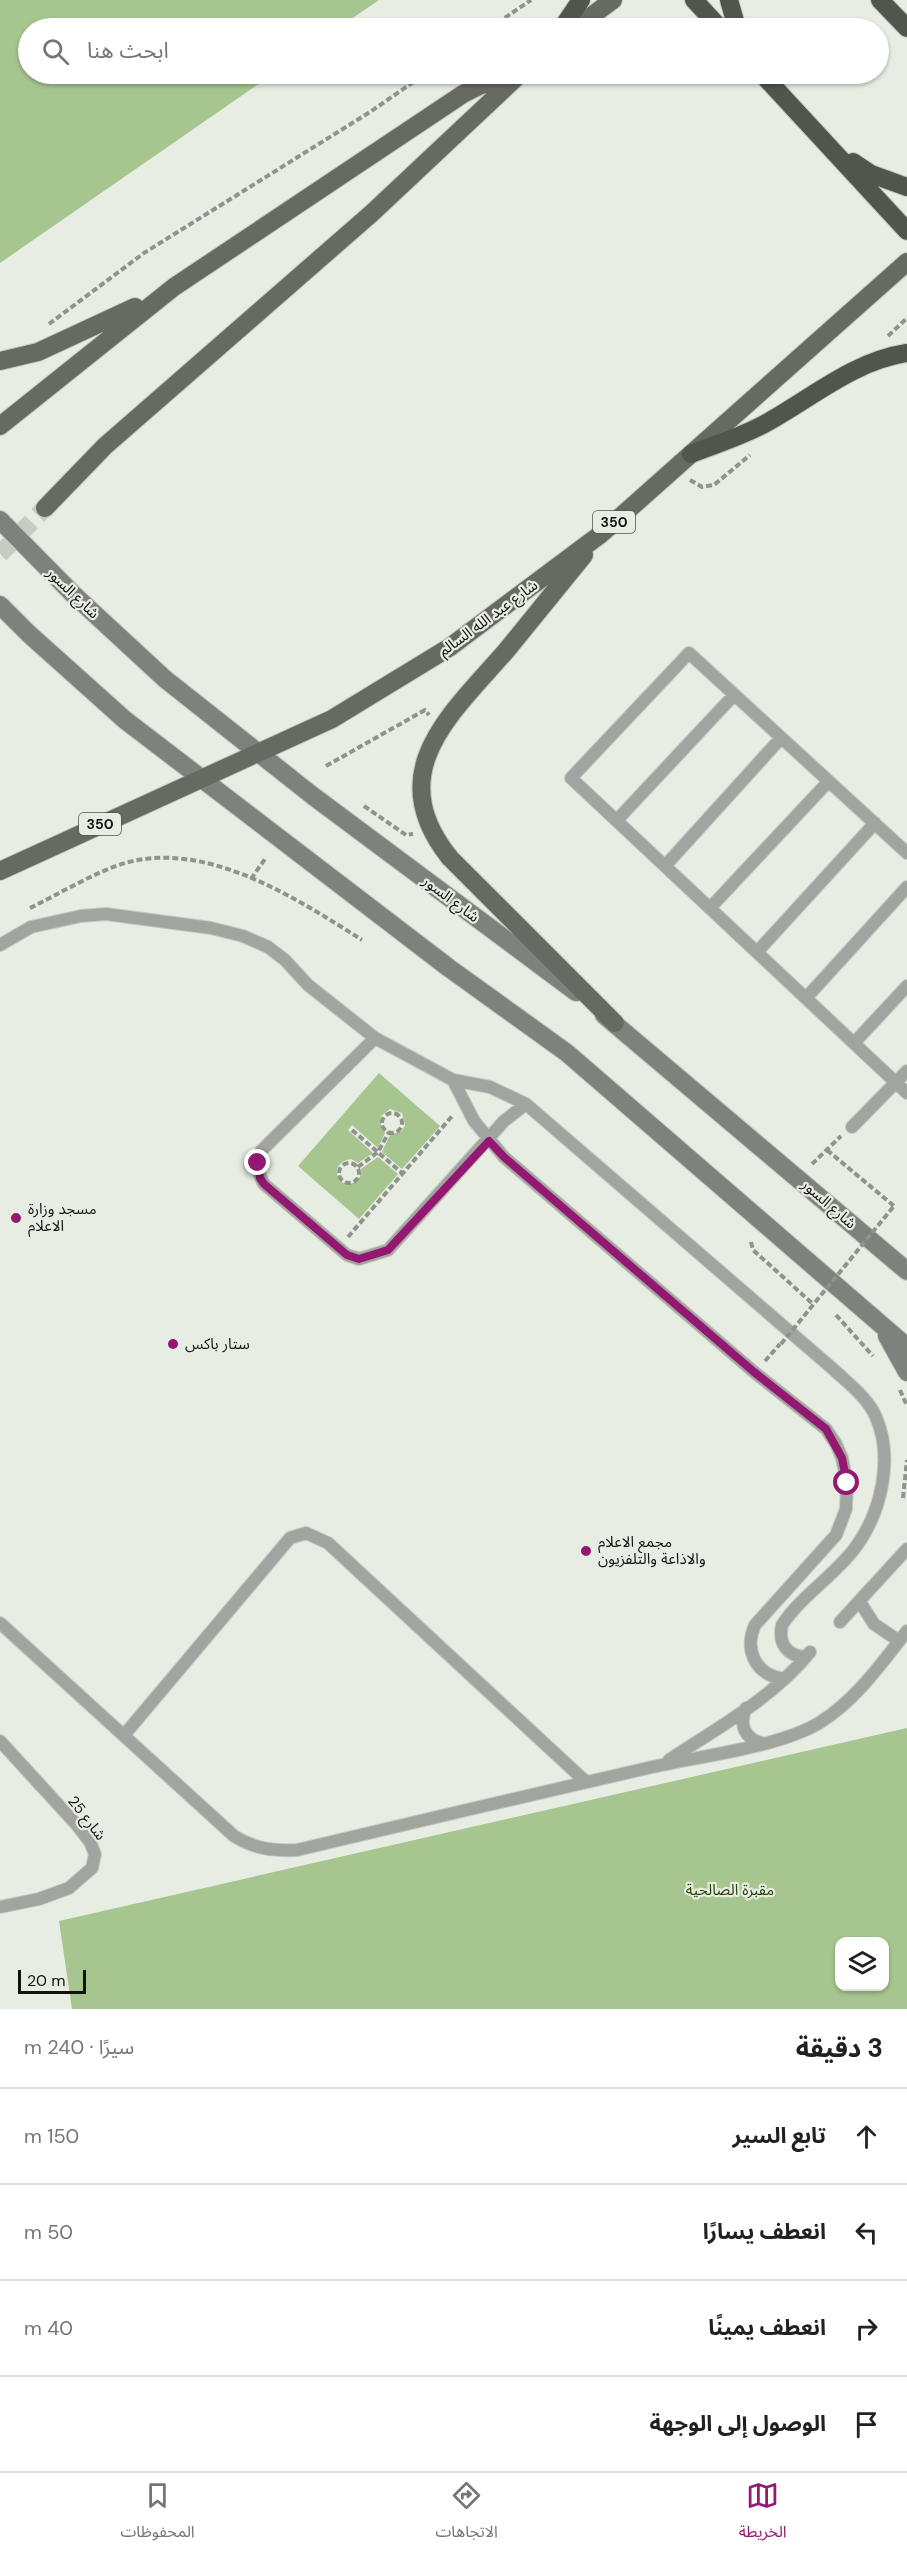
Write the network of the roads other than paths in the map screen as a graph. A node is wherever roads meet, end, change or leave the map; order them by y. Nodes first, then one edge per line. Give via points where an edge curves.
1 (581, 0) edge
2 (613, 0) edge
3 (694, 0) edge
4 (729, 0) edge
5 (880, 0) edge
6 (569, 18) edge
7 (589, 18) edge
8 (711, 18) edge
9 (734, 18) edge
10 (907, 28) edge
11 (485, 84) edge
12 (509, 84) edge
13 (773, 84) edge
14 (825, 141) junction
15 (907, 188) edge
16 (907, 231) edge
17 (907, 262) edge
18 (174, 287) junction
19 (907, 353) edge
20 (0, 361) edge
21 (0, 426) edge
22 (691, 454) junction
23 (45, 508) tunnel mouth
24 (0, 520) edge
25 (601, 534) junction
26 (0, 605) edge
27 (734, 695) junction
28 (781, 738) junction
29 (257, 753) junction
30 (200, 778) junction
31 (828, 782) junction
32 (617, 820) junction
33 (875, 823) junction
34 (907, 853) edge
35 (665, 866) junction
36 (0, 870) edge
37 (907, 887) edge
38 (710, 908) junction
39 (0, 945) edge
40 (757, 952) junction
41 (907, 986) edge
42 (806, 998) junction
43 (615, 1023) junction
44 (375, 1038) junction
45 (854, 1043) junction
46 (907, 1071) edge
47 (453, 1080) junction
48 (896, 1083) junction
49 (907, 1093) edge
50 (526, 1104) junction
51 (852, 1126) dead end
52 (489, 1141) junction
53 (858, 1229) junction
54 (907, 1256) edge
55 (907, 1271) edge
56 (880, 1324) junction
57 (907, 1347) edge
58 (902, 1380) edge
59 (907, 1550) edge
60 (860, 1602) junction
61 (840, 1622) dead end
62 (0, 1623) edge
63 (903, 1636) edge
64 (783, 1680) junction
65 (746, 1708) junction
66 (125, 1734) junction
67 (0, 1741) edge
68 (761, 1743) junction
69 (663, 1764) junction
70 (586, 1782) junction
71 (0, 1907) edge

1 - 6 highway
2 - 7 main road
3 - 8 highway
4 - 9 highway
5 - 10 highway
11 - 18 main road via 463,94
12 - 23 main road via 372,213 105,446
13 - 14 highway
14 - 15 highway via 871,174
14 - 16 highway
17 - 22 main road, شارع عبد الله السالم / 350
18 - 20 main road via 53,346
18 - 21 main road
19 - 22 highway via 864,365 766,424
22 - 25 main road, شارع عبد الله السالم / 350
24 - 29 main road, شارع السور via 165,679
25 - 29 main road, شارع عبد الله السالم / 350 via 450,647 332,719
25 - 43 main road via 445,719 427,754 423,790 430,825 450,858
26 - 30 main road via 116,712
27 - 28 lane
27 - 32 lane
27 - 32 lane via 689,653 579,769 571,778
28 - 31 lane
28 - 35 lane
29 - 30 main road, شارع عبد الله السالم / 350
29 - 43 main road, شارع السور
30 - 36 main road, شارع عبد الله السالم / 350
30 - 56 main road via 567,1053
31 - 33 lane
31 - 38 lane
32 - 35 lane
33 - 34 lane
33 - 40 lane
35 - 38 lane
37 - 42 lane
38 - 40 lane
39 - 44 lane via 31,927 81,916 106,914 211,928 268,946
40 - 42 lane
41 - 45 lane
42 - 45 lane
43 - 53 main road, شارع السور
44 - 47 lane
44 - 52 lane via 261,1151 258,1163 264,1184 338,1248 359,1259 388,1250
45 - 48 lane
46 - 48 lane
47 - 50 lane via 490,1087
47 - 52 lane via 463,1104
48 - 49 lane
48 - 51 lane
50 - 52 lane via 504,1121
50 - 64 lane via 833,1369 876,1416 883,1439 884,1465 872,1522 854,1550 782,1625 784,1647 790,1653 808,1654
52 - 64 lane via 736,1357 826,1429 836,1444 847,1483 846,1509 836,1534 751,1633 754,1661 766,1674
53 - 54 main road
53 - 55 main road, شارع السور
56 - 57 main road
56 - 58 main road
59 - 60 lane
60 - 61 lane
60 - 63 lane via 874,1624
62 - 66 lane
63 - 68 lane via 844,1706 817,1724
64 - 65 lane
65 - 68 lane via 744,1730
65 - 69 lane
66 - 70 lane via 234,1836 266,1850 297,1850
66 - 70 lane via 290,1538 306,1533 328,1544
67 - 71 lane, شارع 25 via 76,1824 95,1854 92,1868 69,1888
68 - 69 lane
69 - 70 lane

